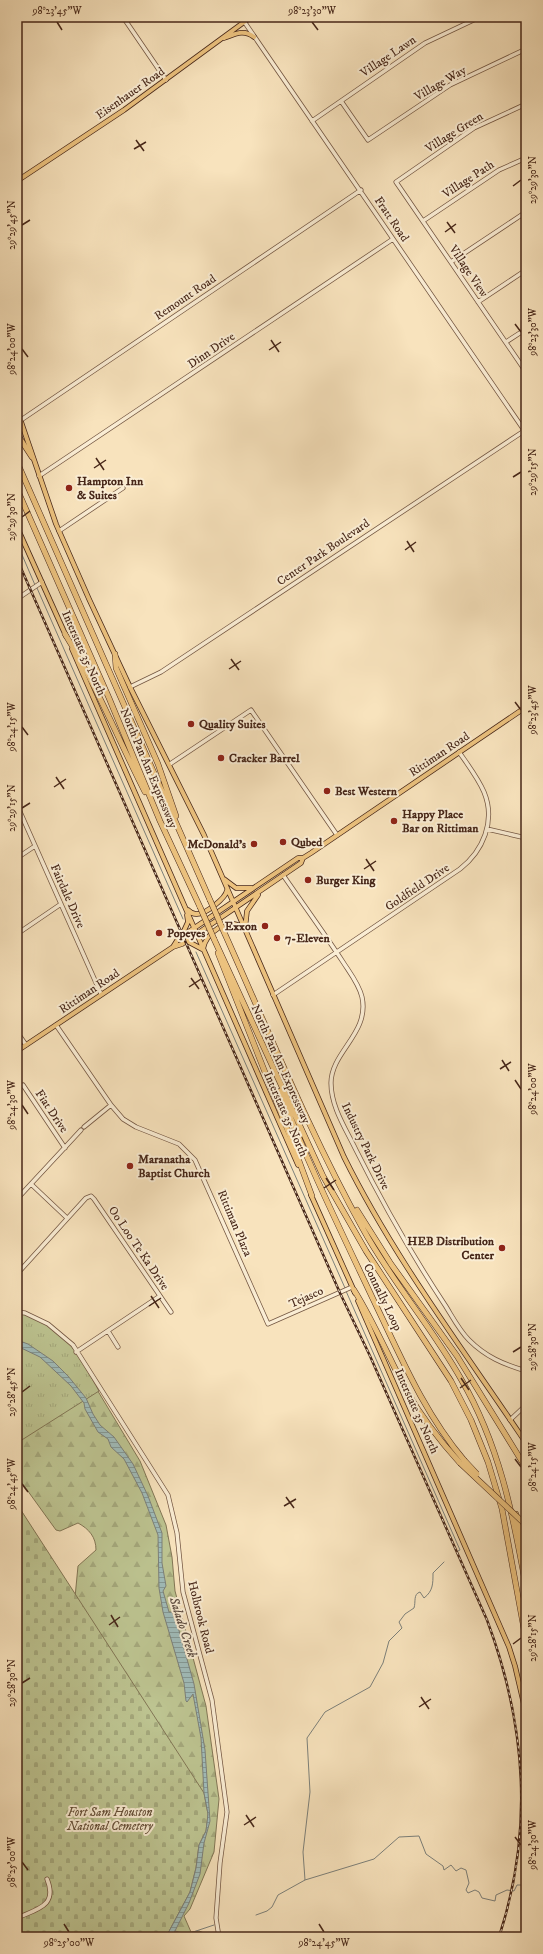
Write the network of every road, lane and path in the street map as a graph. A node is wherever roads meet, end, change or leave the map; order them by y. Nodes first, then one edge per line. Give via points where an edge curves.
1 (122, 17) edge
2 (241, 17) edge
3 (251, 17) edge
4 (480, 17) edge
5 (244, 22) junction
6 (254, 37) junction
7 (215, 43) junction
8 (526, 49) edge
9 (166, 80) junction
10 (341, 101) junction
11 (526, 104) edge
12 (312, 121) junction
13 (526, 158) edge
14 (17, 181) edge
15 (396, 182) joint
16 (361, 190) junction
17 (526, 212) edge
18 (423, 221) junction
19 (393, 239) junction
20 (451, 262) junction
21 (526, 270) edge
22 (478, 302) junction
23 (526, 329) edge
24 (506, 342) junction
25 (526, 372) edge
26 (17, 410) edge
27 (21, 420) junction
28 (525, 432) edge
29 (17, 434) edge
30 (32, 456) junction
31 (17, 462) edge
32 (39, 476) junction
33 (123, 488) dead end
34 (17, 489) edge
35 (17, 527) edge
36 (60, 531) junction
37 (42, 582) junction
38 (17, 599) edge
39 (65, 634) junction
40 (115, 654) junction
41 (130, 687) junction
42 (526, 707) edge
43 (459, 752) junction
44 (170, 764) junction
45 (17, 806) edge
46 (160, 821) junction
47 (180, 829) junction
48 (487, 829) junction
49 (337, 835) junction
50 (526, 838) edge
51 (34, 846) junction
52 (17, 858) edge
53 (303, 858) junction
54 (283, 875) junction
55 (224, 879) junction
56 (256, 887) junction
57 (227, 888) junction
58 (263, 889) junction
59 (233, 902) junction
60 (61, 904) junction
61 (186, 909) junction
62 (236, 909) junction
63 (194, 928) junction
64 (244, 929) junction
65 (17, 934) edge
66 (197, 934) junction
67 (178, 939) junction
68 (214, 939) junction
69 (187, 942) junction
70 (172, 947) junction
71 (203, 950) junction
72 (337, 953) junction
73 (102, 994) junction
74 (272, 995) junction
75 (56, 1025) junction
76 (17, 1032) edge
77 (26, 1045) junction
78 (17, 1051) edge
79 (266, 1053) junction
80 (17, 1089) edge
81 (111, 1105) junction
82 (64, 1148) junction
83 (338, 1181) junction
84 (31, 1184) junction
85 (312, 1196) junction
86 (17, 1199) edge
87 (67, 1218) junction
88 (17, 1274) edge
89 (353, 1288) junction
90 (160, 1296) junction
91 (17, 1312) edge
92 (171, 1312) dead end
93 (268, 1324) joint
94 (108, 1331) junction
95 (118, 1347) dead end
96 (76, 1352) junction
97 (526, 1371) edge
98 (526, 1405) edge
99 (510, 1420) junction
100 (526, 1443) edge
101 (497, 1457) junction
102 (462, 1462) junction
103 (526, 1468) edge
104 (526, 1523) edge
105 (526, 1562) edge
106 (526, 1587) edge
107 (526, 1640) edge
108 (526, 1713) edge
109 (47, 1879) dead end
110 (17, 1918) edge
111 (220, 1937) edge

1 - 9 street
2 - 5 street, Fratt Road
3 - 5 main road, Eisenhauer Road
4 - 10 street, Village Lawn via 425,43
5 - 6 street, Fratt Road
5 - 7 main road, Eisenhauer Road
6 - 7 main road via 240,32
6 - 12 street, Fratt Road
7 - 9 main road, Eisenhauer Road
8 - 10 street, Village Way via 450,85 368,140
9 - 14 main road, Eisenhauer Road
10 - 12 street, Village Lawn
11 - 15 street, Village Green via 474,128
12 - 16 street, Fratt Road
13 - 18 street, Village Path via 499,170
15 - 18 street, Village View
16 - 19 street, Fratt Road
16 - 27 street, Remount Road
17 - 20 street
18 - 20 street, Village View
19 - 28 street, Fratt Road
19 - 32 street, Dinn Drive
20 - 22 street, Village View
21 - 22 street
22 - 24 street, Village View
23 - 24 street
24 - 25 street, Village View
26 - 27 main road
27 - 30 main road
28 - 41 street, Center Park Boulevard via 161,671
29 - 30 highway
30 - 32 main road
31 - 47 highway, North Pan Am Expressway
32 - 36 main road
33 - 36 street
34 - 46 highway, North Pan Am Expressway
35 - 37 main road, Interstate 35 North
36 - 40 main road
37 - 38 street
37 - 39 main road, Interstate 35 North
39 - 46 highway via 84,666
39 - 61 main road, Interstate 35 North
40 - 41 main road
40 - 47 highway via 116,668 158,764
41 - 44 main road
42 - 43 main road, Rittiman Road
43 - 48 street, Goldfield Drive via 478,779 487,799
43 - 49 main road, Rittiman Road
44 - 49 street via 251,710
44 - 55 main road
45 - 51 street, Fairdale Drive
46 - 68 highway, North Pan Am Expressway, bridge
47 - 83 highway, North Pan Am Expressway, bridge via 224,932
48 - 50 street
48 - 72 street, Goldfield Drive via 481,847 467,864
49 - 53 main road, Rittiman Road
51 - 52 street
51 - 60 street, Fairdale Drive
53 - 54 main road, Rittiman Road via 301,863
53 - 56 main road, Rittiman Road via 298,858
54 - 58 main road, Rittiman Road
54 - 72 street, Industry Park Drive
55 - 56 main road via 236,888
55 - 57 main road
56 - 59 main road, Rittiman Road
57 - 59 main road
57 - 61 main road via 223,899 200,914 192,914
58 - 62 main road, Rittiman Road
58 - 64 main road via 250,906
59 - 62 main road
59 - 63 main road, Rittiman Road
60 - 65 street
60 - 73 street, Fairdale Drive
61 - 63 main road, Interstate 35 North
61 - 67 main road via 188,922
62 - 64 main road
62 - 66 main road, Rittiman Road
63 - 66 main road, Interstate 35 North
63 - 67 main road, Rittiman Road
64 - 71 main road via 237,923 227,924 209,936
64 - 74 main road
66 - 69 main road, Rittiman Road
66 - 71 main road, Interstate 35 North
67 - 70 main road, Rittiman Road
68 - 79 highway, North Pan Am Expressway
68 - 85 highway via 221,964
69 - 70 main road, Rittiman Road
69 - 71 main road
70 - 73 main road, Rittiman Road
71 - 85 main road, Interstate 35 North
72 - 74 street, Goldfield Drive
72 - 97 street, Industry Park Drive via 357,984 362,996 363,1009 358,1028 337,1062 331,1081 333,1100 345,1128 383,1205 428,1280 468,1339 493,1359
73 - 75 main road, Rittiman Road
74 - 99 main road via 357,1184 394,1248
75 - 77 main road, Rittiman Road
75 - 81 street, Rittiman Plaza
76 - 77 street
77 - 78 main road, Rittiman Road
79 - 102 highway, Connally Loop via 288,1112 333,1215 410,1376 436,1424
79 - 107 highway, North Pan Am Expressway via 313,1158 341,1209 448,1376 471,1420 488,1462 502,1509
80 - 82 street, Fiat Drive via 23,1085
81 - 82 street
81 - 93 street, Rittiman Plaza via 127,1123 171,1140 185,1149 195,1160
82 - 84 street
83 - 101 highway, North Pan Am Expressway via 364,1231 461,1378
83 - 103 highway, Connally Loop via 391,1264 456,1356
84 - 86 street
84 - 87 street
85 - 89 main road, Interstate 35 North
87 - 88 street
87 - 90 street, Oo Loo Te Ka Drive via 91,1196
89 - 93 street, Tejasco
89 - 102 highway via 414,1402 437,1436
89 - 108 main road, Interstate 35 North via 509,1647
90 - 92 street, Oo Loo Te Ka Drive
90 - 94 street
91 - 96 street, Holbrook Road via 48,1324 68,1339
94 - 95 street
94 - 96 street
96 - 111 street, Holbrook Road via 165,1490 172,1508 177,1533 182,1592 212,1700 227,1812 216,1918
98 - 99 street
99 - 100 main road
101 - 105 highway via 511,1494
101 - 106 highway, North Pan Am Expressway via 509,1499
102 - 104 highway, Connally Loop, bridge
109 - 110 street via 51,1892 48,1901

